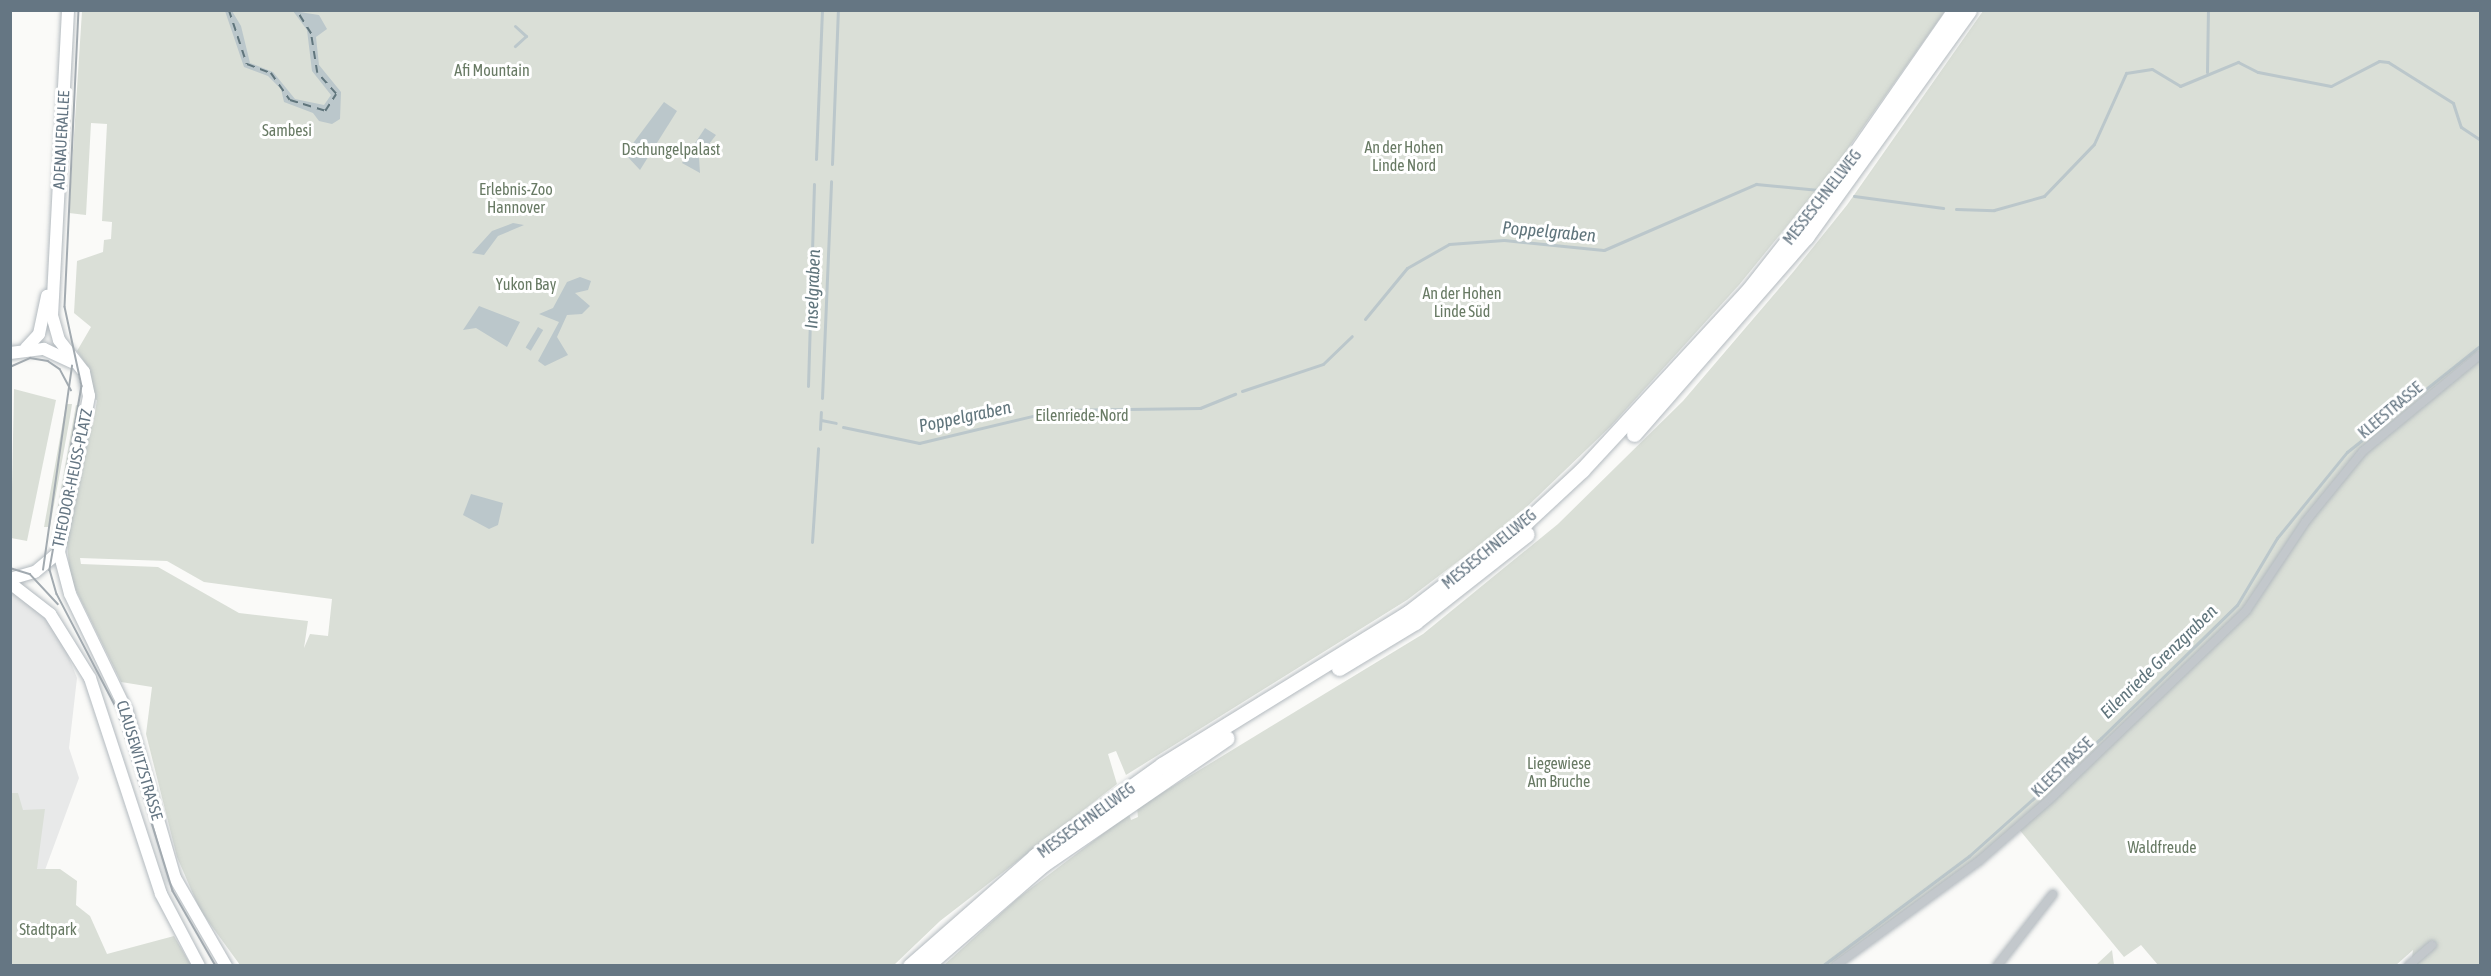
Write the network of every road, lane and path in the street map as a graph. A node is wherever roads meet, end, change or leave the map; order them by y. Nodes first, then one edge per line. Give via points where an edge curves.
1 (68, 10) edge
2 (1955, 10) edge
3 (1969, 10) edge
4 (53, 268) junction
5 (26, 348) junction
6 (10, 353) edge
7 (2481, 355) edge
8 (88, 385) junction
9 (59, 552) junction
10 (10, 581) edge
11 (2053, 894) dead end
12 (2432, 945) dead end
13 (199, 966) edge
14 (226, 966) edge
15 (910, 966) edge
16 (926, 966) edge
17 (1835, 966) edge
18 (1997, 966) edge
19 (2408, 966) edge

1 - 4 street, ADENAUERALLEE
2 - 15 highway, MESSESCHNELLWEG via 1845,168 1747,292 1582,470 1525,523 1408,613 1162,765 1035,856
3 - 16 highway, MESSESCHNELLWEG via 1854,175 1756,298 1582,485 1415,622 1169,774 1042,865
4 - 5 street via 39,333
4 - 8 street, THEODOR-HEUSS-PLATZ via 53,324
5 - 6 street, THEODOR-HEUSS-PLATZ
5 - 8 street, THEODOR-HEUSS-PLATZ via 61,354
7 - 17 street, KLEESTRASSE via 2363,451 2306,521 2246,611 2050,799 1979,861
8 - 9 street, THEODOR-HEUSS-PLATZ
9 - 10 street, THEODOR-HEUSS-PLATZ via 35,572
9 - 14 street, CLAUSEWITZSTRASSE via 70,594 128,712 175,878
10 - 13 street, CLAUSEWITZSTRASSE via 50,614 90,678 161,894
11 - 18 street
12 - 19 street

